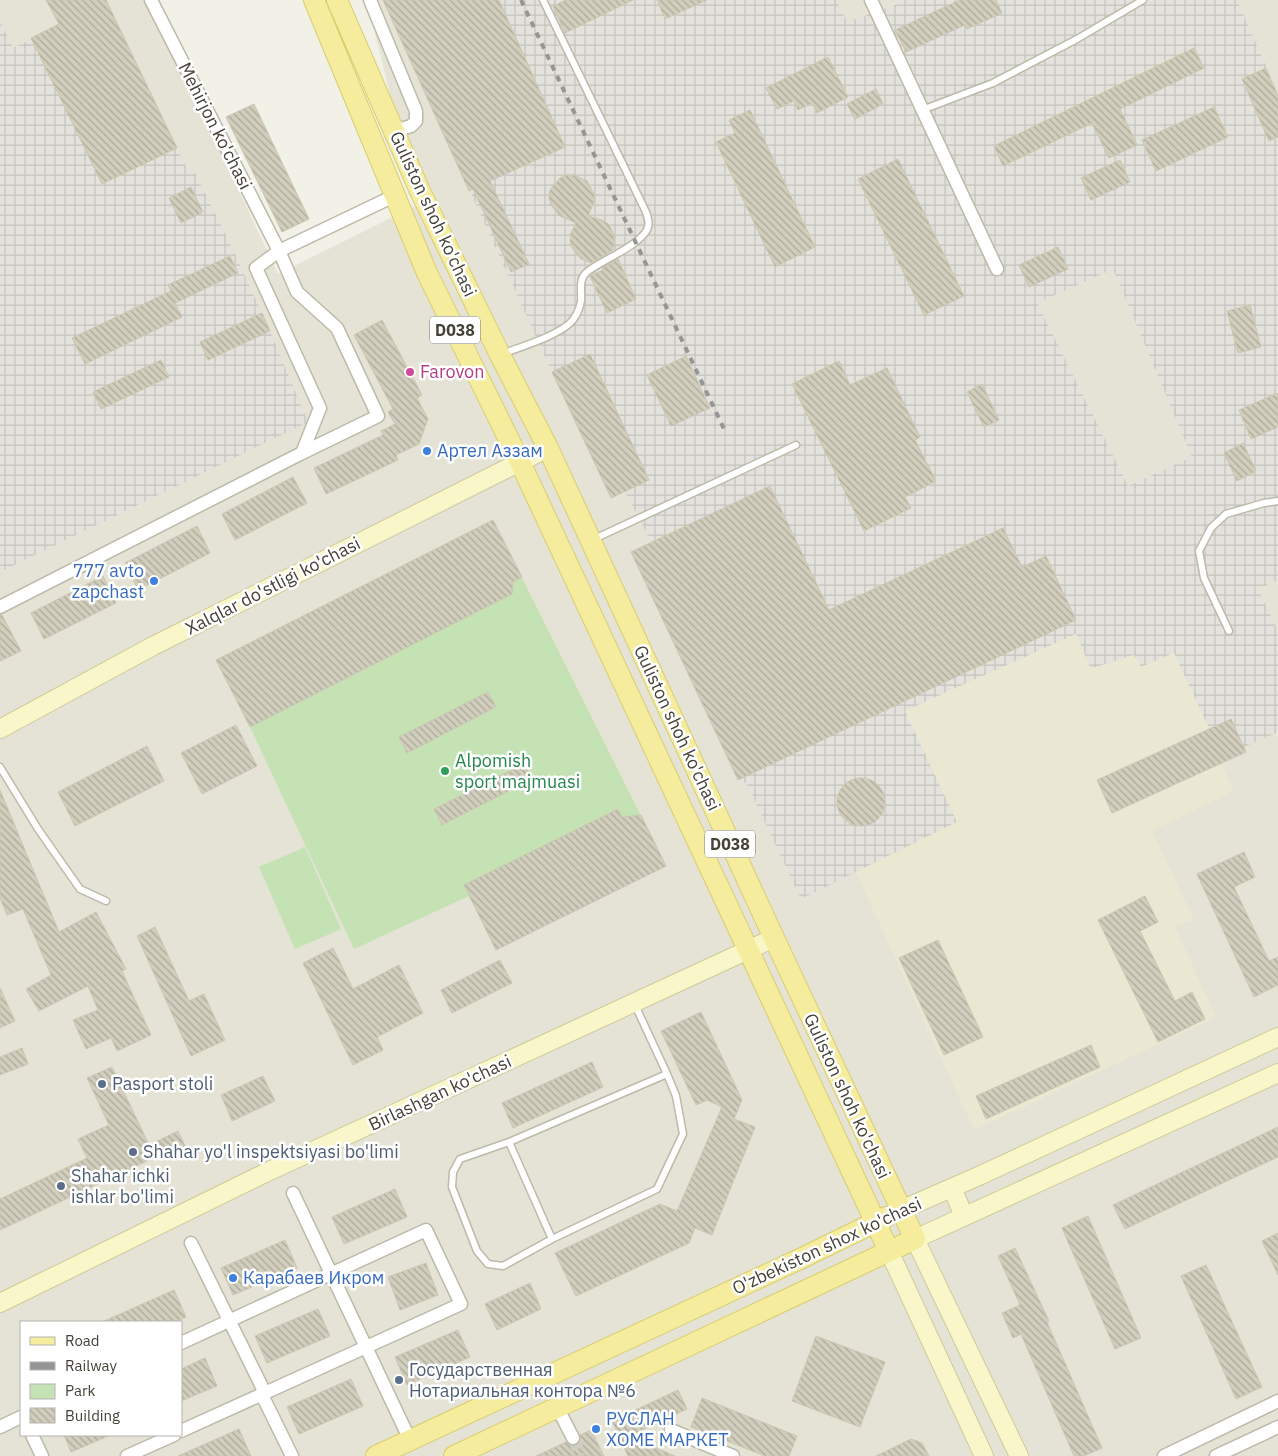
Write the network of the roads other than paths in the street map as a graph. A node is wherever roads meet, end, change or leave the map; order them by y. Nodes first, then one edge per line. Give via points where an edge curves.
1 (151, 0) edge
2 (314, 0) edge
3 (337, 0) edge
4 (370, 0) edge
5 (544, 0) edge
6 (871, 0) edge
7 (1143, 0) edge
8 (922, 110) junction
9 (390, 122) junction
10 (394, 196) junction
11 (279, 251) junction
12 (997, 269) dead end
13 (500, 355) junction
14 (796, 445) dead end
15 (548, 448) junction
16 (302, 453) junction
17 (520, 462) junction
18 (1278, 501) edge
19 (591, 541) junction
20 (0, 608) edge
21 (1229, 632) dead end
22 (0, 729) edge
23 (0, 767) edge
24 (106, 901) dead end
25 (774, 938) junction
26 (748, 951) junction
27 (634, 1004) junction
28 (1278, 1037) edge
29 (1278, 1072) edge
30 (667, 1074) junction
31 (509, 1142) junction
32 (952, 1188) junction
33 (293, 1192) dead end
34 (901, 1210) junction
35 (964, 1216) junction
36 (875, 1222) junction
37 (552, 1239) junction
38 (915, 1239) junction
39 (191, 1242) dead end
40 (830, 1244) junction
41 (889, 1251) junction
42 (844, 1273) junction
43 (332, 1274) junction
44 (0, 1303) edge
45 (229, 1321) junction
46 (182, 1343) edge
47 (366, 1347) junction
48 (263, 1394) junction
49 (1278, 1401) edge
50 (557, 1407) junction
51 (20, 1417) edge
52 (0, 1427) edge
53 (1278, 1427) edge
54 (671, 1430) dead end
55 (182, 1431) edge
56 (32, 1436) edge
57 (172, 1436) edge
58 (573, 1438) tunnel mouth
59 (410, 1440) junction
60 (42, 1456) edge
61 (127, 1456) edge
62 (292, 1456) edge
63 (376, 1456) edge
64 (454, 1456) edge
65 (733, 1456) edge
66 (984, 1456) edge
67 (1019, 1456) edge
68 (1164, 1456) edge
69 (1216, 1456) edge

1 - 11 street, Mehirjon ko'chasi
2 - 10 main road, Guliston shoh ko'chasi / D038
3 - 9 main road, Guliston shoh ko'chasi / D038
4 - 9 street via 416,111 416,120 411,126 401,129
5 - 13 lane via 649,222 647,230 625,249 585,273 578,312 570,323
6 - 8 street
7 - 8 lane via 993,83
8 - 12 street
9 - 13 main road, Guliston shoh ko'chasi / D038
10 - 11 street
10 - 17 main road, Guliston shoh ko'chasi / D038 via 427,273
11 - 16 street via 256,268 320,408
11 - 16 street, Mehirjon ko'chasi via 297,292 337,328 378,416
13 - 15 main road, Guliston shoh ko'chasi / D038
14 - 19 lane
15 - 17 street, Xalqlar do'stligi ko'chasi
15 - 19 main road, Guliston shoh ko'chasi / D038
16 - 20 street
17 - 22 street, Xalqlar do'stligi ko'chasi via 153,646
17 - 26 main road, Guliston shoh ko'chasi / D038
18 - 21 lane via 1226,514 1211,528 1199,551 1204,578
19 - 25 main road, Guliston shoh ko'chasi / D038
23 - 24 lane via 80,889
25 - 26 street, Birlashgan ko'chasi
25 - 34 main road, Guliston shoh ko'chasi / D038
26 - 27 street, Birlashgan ko'chasi
26 - 36 main road, Guliston shoh ko'chasi / D038
27 - 30 lane
27 - 44 street, Birlashgan ko'chasi via 263,1174
28 - 32 street, O'zbekiston shox ko'chasi
29 - 35 street, O'zbekiston shox ko'chasi
30 - 31 lane
30 - 37 lane via 676,1096 683,1134 657,1189
31 - 37 lane
31 - 37 lane via 460,1159 453,1172 452,1187 477,1251 488,1264 503,1266
32 - 34 street, O'zbekiston shox ko'chasi
32 - 35 street
33 - 43 street
34 - 36 main road, O'zbekiston shox ko'chasi
34 - 38 main road, Guliston shoh ko'chasi / D038
35 - 38 street, O'zbekiston shox ko'chasi
36 - 40 main road, O'zbekiston shox ko'chasi
36 - 41 main road, Guliston shoh ko'chasi / D038
38 - 41 main road, O'zbekiston shox ko'chasi
38 - 67 street, Guliston shoh ko'chasi
39 - 45 street
40 - 42 main road
40 - 59 main road, O'zbekiston shox ko'chasi
41 - 42 main road, O'zbekiston shox ko'chasi
41 - 66 street, Guliston shoh ko'chasi
42 - 50 main road, O'zbekiston shox ko'chasi
43 - 45 street
43 - 47 street
43 - 47 street via 426,1230 461,1304
45 - 46 street
45 - 48 street
47 - 48 street
47 - 59 street
48 - 55 street
48 - 62 street
49 - 68 street
50 - 58 street
50 - 64 main road, O'zbekiston shox ko'chasi
51 - 52 street
53 - 69 street
54 - 65 street
56 - 60 street
57 - 61 street
59 - 63 main road, O'zbekiston shox ko'chasi

